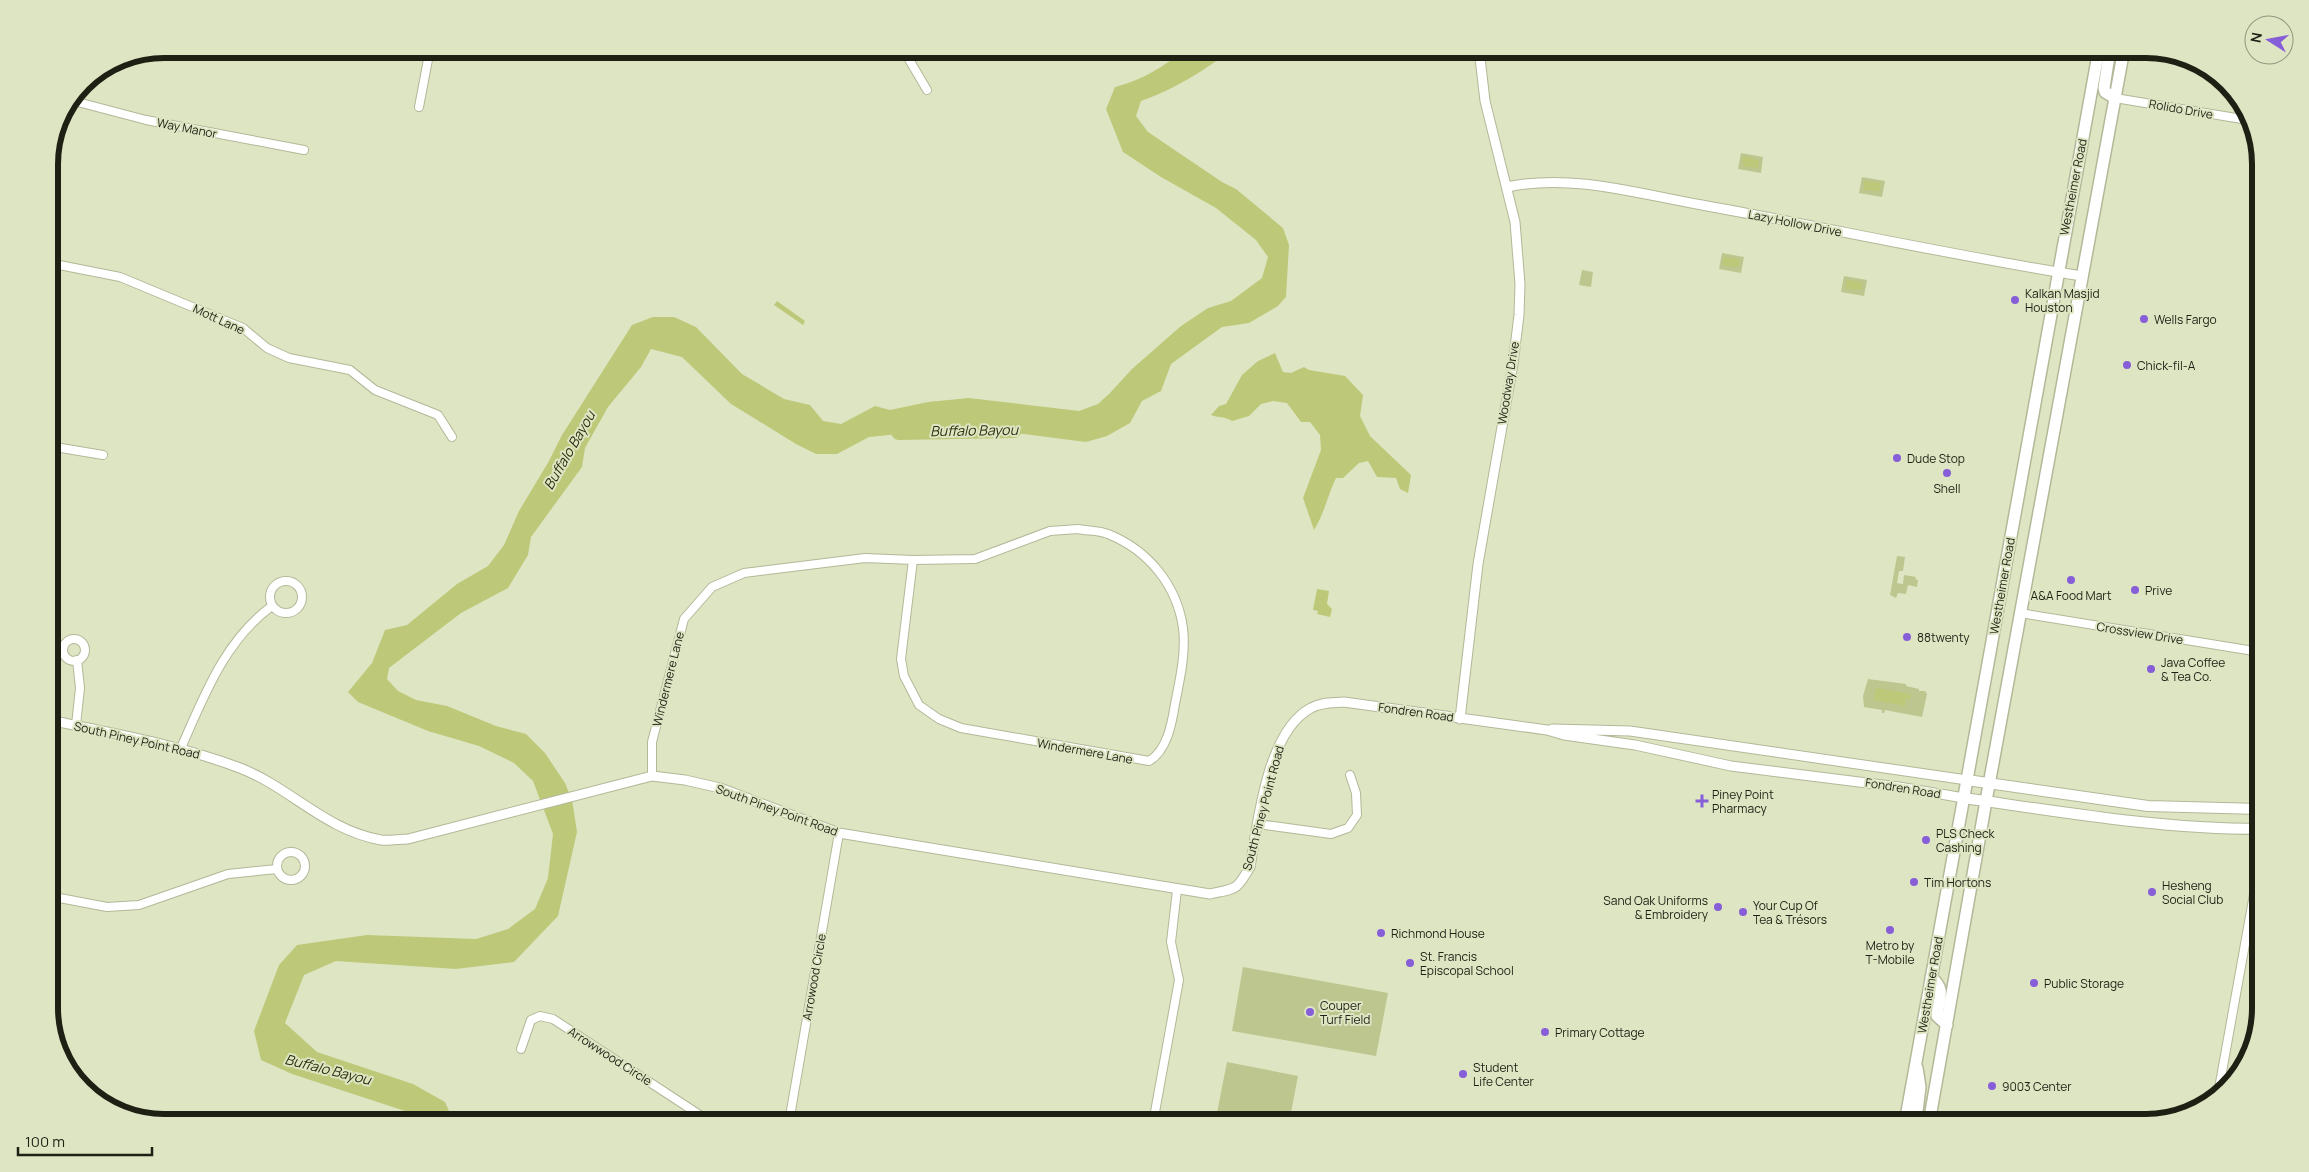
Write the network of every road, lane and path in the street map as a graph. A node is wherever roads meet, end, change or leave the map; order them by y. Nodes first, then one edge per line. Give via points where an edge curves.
1 (428, 58) edge
2 (912, 58) edge
3 (1480, 58) edge
4 (2097, 58) edge
5 (2109, 58) edge
6 (2122, 58) edge
7 (928, 90) dead end
8 (2115, 98) junction
9 (77, 102) edge
10 (419, 107) dead end
11 (2242, 119) edge
12 (304, 150) dead end
13 (1507, 187) junction
14 (58, 265) edge
15 (2058, 272) junction
16 (2082, 276) junction
17 (452, 437) dead end
18 (58, 448) edge
19 (103, 456) dead end
20 (913, 560) junction
21 (272, 606) junction
22 (2020, 613) junction
23 (2252, 651) edge
24 (77, 660) dead end
25 (1460, 719) junction
26 (58, 722) edge
27 (1292, 724) joint
28 (76, 725) junction
29 (1547, 730) junction
30 (181, 748) junction
31 (1350, 775) dead end
32 (652, 776) junction
33 (1967, 780) junction
34 (1989, 783) junction
35 (1964, 798) junction
36 (1986, 801) junction
37 (2252, 809) edge
38 (1258, 824) junction
39 (2252, 829) edge
40 (839, 833) junction
41 (277, 869) dead end
42 (1177, 890) junction
43 (58, 898) edge
44 (2252, 906) edge
45 (1931, 976) junction
46 (1947, 1025) junction
47 (521, 1049) dead end
48 (1916, 1062) junction
49 (2220, 1083) edge
50 (698, 1114) edge
51 (792, 1114) edge
52 (1155, 1114) edge
53 (1907, 1114) edge
54 (1917, 1114) edge
55 (1931, 1114) edge

1 - 10 street
2 - 7 street
3 - 13 street, Woodway Drive via 1492,135
4 - 15 main road, Westheimer Road
5 - 8 main road via 2104,88
6 - 8 main road, Westheimer Road
8 - 11 street, Rolido Drive
8 - 16 main road, Westheimer Road
9 - 12 street, Way Manor via 146,120
13 - 15 street, Lazy Hollow Drive via 1545,181 1605,187
13 - 25 street, Woodway Drive via 1518,254 1519,316 1478,564
14 - 17 street, Mott Lane via 120,277 242,328 267,348 289,358 350,370 375,390 438,416
15 - 16 street, Lazy Hollow Drive
15 - 33 main road, Westheimer Road
16 - 22 main road, Westheimer Road
18 - 19 street
20 - 20 street, Windermere Lane via 975,559 1050,531 1078,529 1107,533 1139,550 1155,565 1172,589 1183,628 1183,665 1172,720 1158,755 1144,762 961,728 939,719 919,705 904,676 901,659
20 - 32 street, Windermere Lane via 864,558 744,573 712,587 684,619 652,742
21 - 21 street via 283,613 295,610 302,599 299,587 288,581 276,584 270,594
21 - 30 street via 256,618 222,661
22 - 23 street, Crossview Drive
22 - 34 main road, Westheimer Road
24 - 28 street via 80,688
25 - 27 street, Fondren Road via 1344,702 1311,707
25 - 29 street, Fondren Road
26 - 28 street, South Piney Point Road
27 - 38 street, South Piney Point Road via 1276,748
28 - 30 street, South Piney Point Road
29 - 33 street, Fondren Road via 1630,731
29 - 35 street, Fondren Road via 1731,766
30 - 32 street, South Piney Point Road via 269,782 343,829 383,840 408,839
31 - 38 street via 1356,793 1357,815 1348,828 1331,834
32 - 40 street, South Piney Point Road via 720,788
33 - 34 main road, Fondren Road
33 - 35 main road, Westheimer Road
34 - 36 main road, Westheimer Road
34 - 37 main road, Fondren Road via 2148,806
35 - 36 main road, Fondren Road
35 - 45 main road, Westheimer Road
36 - 39 main road, Fondren Road via 2145,824
36 - 46 main road, Westheimer Road
38 - 42 street, South Piney Point Road via 1250,867 1240,885 1210,894
40 - 42 street, South Piney Point Road
40 - 51 street, Arrowood Circle
41 - 43 street via 228,874 138,905 107,907
42 - 52 street via 1172,942 1178,980
44 - 49 street
45 - 46 main road via 1941,990 1937,1016
45 - 48 main road, Westheimer Road
46 - 55 main road, Westheimer Road
47 - 50 street, Arrowwood Circle via 531,1020 540,1016 553,1019
48 - 53 main road, Westheimer Road
48 - 54 main road via 1920,1087

